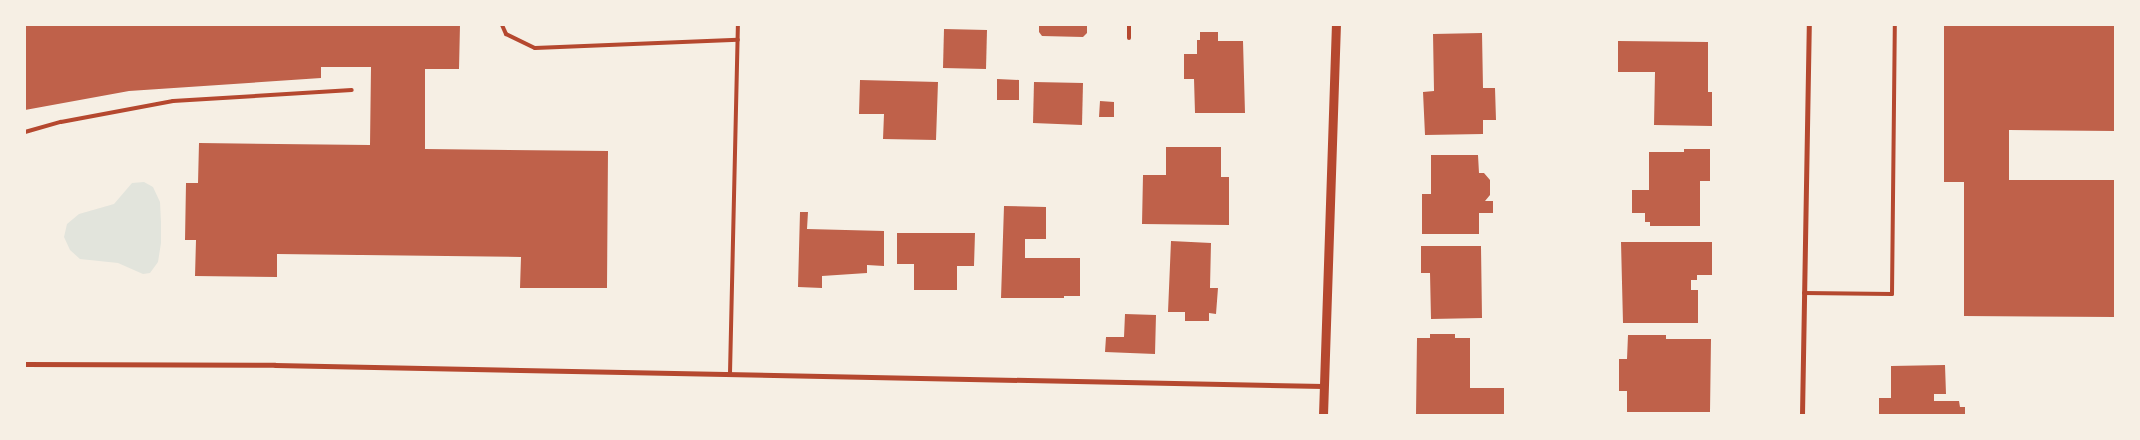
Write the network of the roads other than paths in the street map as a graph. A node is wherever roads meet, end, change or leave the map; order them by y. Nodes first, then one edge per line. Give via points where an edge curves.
1 (502, 25) edge
2 (738, 25) edge
3 (1129, 25) edge
4 (1336, 25) edge
5 (1809, 25) edge
6 (1895, 25) edge
7 (1129, 38) dead end
8 (738, 40) junction
9 (352, 90) dead end
10 (25, 132) edge
11 (1804, 293) junction
12 (25, 364) edge
13 (730, 373) junction
14 (1323, 386) junction
15 (1323, 415) edge
16 (1802, 415) edge

1 - 8 lane via 506,34 535,48
2 - 8 lane
3 - 7 lane
4 - 14 street
5 - 11 street
6 - 11 lane via 1892,294
8 - 13 lane
9 - 10 lane via 172,102 61,122
11 - 16 street
12 - 13 street
13 - 14 street
14 - 15 street

